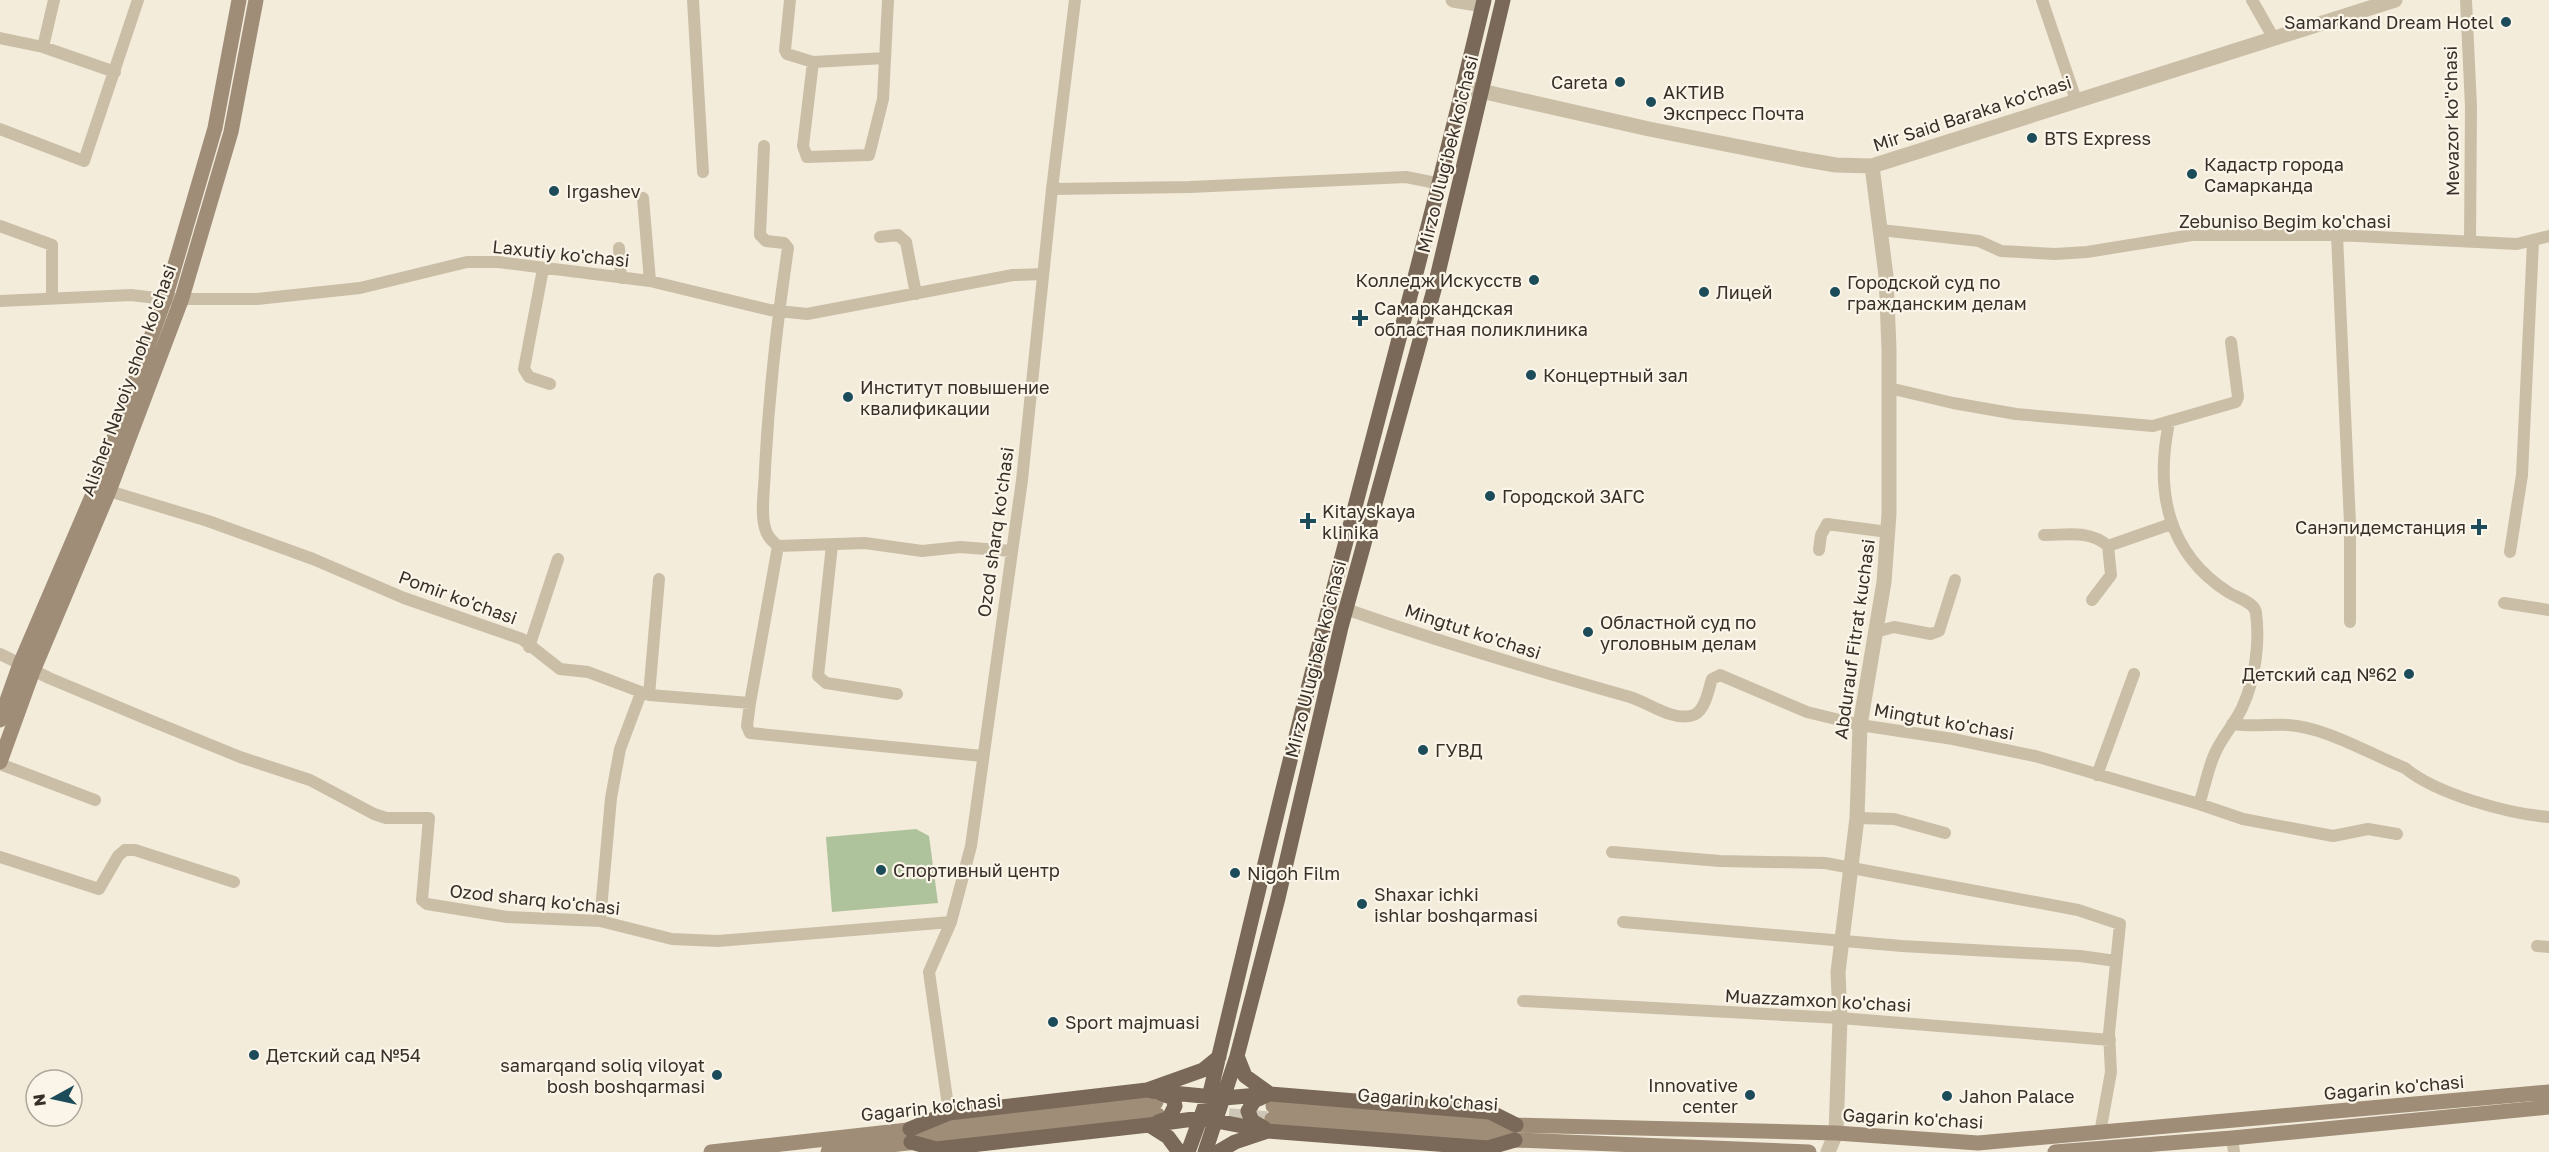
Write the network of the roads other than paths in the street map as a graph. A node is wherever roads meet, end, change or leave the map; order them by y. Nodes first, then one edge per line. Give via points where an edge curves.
1 (54, 0) edge
2 (138, 0) edge
3 (239, 0) edge
4 (256, 0) edge
5 (693, 0) edge
6 (790, 0) edge
7 (888, 0) edge
8 (1075, 0) edge
9 (1453, 0) edge
10 (1503, 0) edge
11 (2042, 0) edge
12 (2252, 0) edge
13 (2395, 0) edge
14 (2466, 0) edge
15 (1483, 3) edge
16 (2273, 37) junction
17 (0, 38) edge
18 (43, 47) junction
19 (885, 58) junction
20 (813, 62) junction
21 (115, 72) junction
22 (1463, 87) junction
23 (1483, 90) junction
24 (2076, 100) junction
25 (0, 129) edge
26 (764, 146) dead end
27 (1872, 166) junction
28 (703, 172) dead end
29 (1440, 184) junction
30 (1052, 189) junction
31 (643, 198) dead end
32 (0, 226) edge
33 (1881, 230) junction
34 (2337, 236) junction
35 (2549, 236) edge
36 (880, 237) dead end
37 (2470, 242) junction
38 (2533, 242) junction
39 (619, 248) dead end
40 (543, 269) junction
41 (1043, 274) junction
42 (621, 278) junction
43 (650, 281) junction
44 (916, 294) junction
45 (52, 298) junction
46 (182, 298) junction
47 (165, 299) junction
48 (0, 301) edge
49 (779, 311) junction
50 (2231, 342) dead end
51 (550, 384) dead end
52 (1889, 388) junction
53 (2169, 423) junction
54 (109, 491) junction
55 (2171, 524) junction
56 (1888, 532) junction
57 (2044, 535) dead end
58 (832, 545) junction
59 (778, 546) junction
60 (2108, 546) junction
61 (1819, 550) dead end
62 (1012, 551) junction
63 (2510, 552) dead end
64 (558, 559) dead end
65 (659, 579) dead end
66 (1955, 580) dead end
67 (2092, 600) dead end
68 (2504, 603) dead end
69 (1346, 609) junction
70 (2549, 610) edge
71 (2350, 622) dead end
72 (1875, 632) junction
73 (530, 647) junction
74 (0, 654) edge
75 (27, 668) junction
76 (2133, 674) dead end
77 (645, 694) junction
78 (897, 694) dead end
79 (750, 703) junction
80 (0, 720) edge
81 (2232, 724) junction
82 (1860, 725) junction
83 (982, 756) junction
84 (0, 763) edge
85 (2097, 775) junction
86 (95, 800) dead end
87 (2199, 804) junction
88 (2549, 817) edge
89 (1857, 818) junction
90 (1945, 833) dead end
91 (2397, 834) dead end
92 (1612, 852) dead end
93 (0, 857) edge
94 (1853, 867) junction
95 (234, 882) dead end
96 (600, 921) junction
97 (951, 922) junction
98 (1623, 922) dead end
99 (1842, 940) junction
100 (2116, 962) junction
101 (1523, 1000) dead end
102 (1840, 1018) junction
103 (2110, 1040) junction
104 (1237, 1056) junction
105 (1219, 1057) junction
106 (2549, 1092) edge
107 (1209, 1096) junction
108 (1224, 1098) junction
109 (2549, 1107) edge
110 (1153, 1108) junction
111 (1271, 1112) junction
112 (949, 1113) junction
113 (1201, 1118) junction
114 (1218, 1120) junction
115 (1515, 1132) junction
116 (1836, 1133) junction
117 (2100, 1133) junction
118 (911, 1135) junction
119 (2233, 1145) edge
120 (711, 1152) edge
121 (828, 1152) edge
122 (1179, 1152) edge
123 (1188, 1152) edge
124 (1205, 1152) edge
125 (1218, 1152) edge
126 (1809, 1152) edge
127 (1828, 1152) edge
128 (2055, 1152) edge

1 - 18 street
2 - 21 street
3 - 47 main road, Alisher Navoiy shoh ko'chasi via 215,128
4 - 46 main road, Alisher Navoiy shoh ko'chasi via 231,132
5 - 28 street
6 - 20 street via 785,50
7 - 19 street
8 - 30 street, Ozod sharq ko'chasi
9 - 15 street
10 - 23 main road, Mirzo Ulug'bek ko'chasi
11 - 24 street
12 - 16 street
13 - 16 street, Mir Said Baraka ko'chasi
14 - 37 street, Mevazor ko''chasi via 2471,107
15 - 22 main road, Mirzo Ulug'bek ko'chasi
16 - 24 street, Mir Said Baraka ko'chasi
17 - 18 street
18 - 21 street
19 - 20 street
19 - 20 street via 883,99 871,150 863,157 807,157 804,153
21 - 25 street via 84,161
22 - 23 street, Mir Said Baraka ko'chasi
22 - 29 main road, Mirzo Ulug'bek ko'chasi
23 - 27 street, Mir Said Baraka ko'chasi via 1801,159
23 - 69 main road, Mirzo Ulug'bek ko'chasi via 1432,297
24 - 27 street, Mir Said Baraka ko'chasi
26 - 49 street via 760,235 766,241 784,243 788,249
27 - 33 street, Abdurauf Fitrat kuchasi
29 - 30 street via 1406,177
29 - 105 main road, Mirzo Ulug'bek ko'chasi via 1309,686
30 - 41 street, Ozod sharq ko'chasi
31 - 43 street
32 - 45 street via 52,245
33 - 34 street, Zebuniso Begim ko'chasi via 1978,242 2001,251 2055,254 2192,235
33 - 52 street, Abdurauf Fitrat kuchasi
34 - 37 street, Zebuniso Begim ko'chasi
34 - 71 street via 2350,524
35 - 38 street, Zebuniso Begim ko'chasi
36 - 44 street via 898,235 906,243
37 - 38 street, Zebuniso Begim ko'chasi
38 - 63 street via 2522,475
39 - 42 street
40 - 42 street, Laxutiy ko'chasi
40 - 46 street, Laxutiy ko'chasi via 467,262 360,288 257,298
40 - 51 street via 524,369 529,377
41 - 44 street, Laxutiy ko'chasi via 1013,275
41 - 62 street, Ozod sharq ko'chasi
42 - 43 street, Laxutiy ko'chasi
43 - 49 street, Laxutiy ko'chasi
44 - 49 street, Laxutiy ko'chasi via 807,314
45 - 47 street, Laxutiy ko'chasi via 131,295
45 - 48 street, Laxutiy ko'chasi
46 - 47 street, Laxutiy ko'chasi
46 - 54 main road, Alisher Navoiy shoh ko'chasi
47 - 75 main road, Alisher Navoiy shoh ko'chasi
49 - 59 street via 763,512 764,527
50 - 53 street via 2236,402
52 - 53 street via 2016,414 2153,426
52 - 56 street, Abdurauf Fitrat kuchasi
53 - 55 street via 2163,495
54 - 73 street, Pomir ko'chasi via 313,559 371,585 522,639
54 - 75 main road, Alisher Navoiy shoh ko'chasi
55 - 60 street
55 - 81 street via 2198,566 2255,609 2252,684
56 - 61 street via 1827,524
56 - 72 street, Abdurauf Fitrat kuchasi
57 - 60 street via 2086,534
58 - 59 street
58 - 62 street via 865,543 922,551 960,547
58 - 78 street via 818,676 826,683
59 - 79 street
60 - 67 street via 2111,575
62 - 83 street, Ozod sharq ko'chasi
64 - 73 street
65 - 77 street
66 - 72 street via 1938,631 1931,634 1894,627
68 - 70 street
69 - 82 street, Mingtut ko'chasi via 1640,700 1679,717 1693,716 1702,710 1712,679 1720,675 1807,712
69 - 104 main road, Mirzo Ulug'bek ko'chasi
72 - 82 street, Abdurauf Fitrat kuchasi
73 - 77 street, Pomir ko'chasi via 560,669 588,672
74 - 75 street
75 - 80 main road, Alisher Navoiy shoh ko'chasi
75 - 84 main road, Alisher Navoiy shoh ko'chasi
75 - 96 street, Ozod sharq ko'chasi via 240,757 310,780 374,814 386,818 429,818 422,900 427,904 507,918
76 - 85 street
77 - 79 street, Pomir ko'chasi
77 - 96 street via 618,759
79 - 83 street via 747,726 753,734
81 - 87 street via 2215,752
81 - 88 street via 2315,730 2488,806
82 - 85 street, Mingtut ko'chasi via 2017,752
82 - 89 street, Abdurauf Fitrat kuchasi
83 - 97 street, Ozod sharq ko'chasi via 971,846
84 - 86 street
85 - 87 street, Mingtut ko'chasi
87 - 91 street, Mingtut ko'chasi via 2242,819 2333,836 2368,829
89 - 90 street via 1894,819
89 - 94 street, Abdurauf Fitrat kuchasi
92 - 94 street
93 - 95 street via 99,889 118,856 125,850 135,850
94 - 99 street, Abdurauf Fitrat kuchasi
94 - 100 street via 2078,910 2120,924
96 - 97 street, Ozod sharq ko'chasi via 672,939 718,941
97 - 112 street, Ozod sharq ko'chasi via 929,972
98 - 99 street
99 - 100 street
99 - 102 street, Abdurauf Fitrat kuchasi via 1838,972
100 - 103 street
101 - 102 street, Muazzamxon ko'chasi
102 - 103 street, Muazzamxon ko'chasi
102 - 116 street, Abdurauf Fitrat kuchasi
103 - 117 street via 2111,1072
104 - 108 main road, Mirzo Ulug'bek ko'chasi
104 - 111 main road via 1245,1076
105 - 107 main road, Mirzo Ulug'bek ko'chasi
105 - 110 main road
106 - 117 main road, Gagarin ko'chasi
107 - 108 main road
107 - 110 main road
107 - 113 main road, Mirzo Ulug'bek ko'chasi
108 - 111 main road
108 - 114 main road, Mirzo Ulug'bek ko'chasi
109 - 119 main road, Gagarin ko'chasi
110 - 112 main road
110 - 113 main road
110 - 118 main road, Gagarin ko'chasi
110 - 118 main road via 936,1149
110 - 122 main road
111 - 114 main road
111 - 115 main road via 1490,1112
111 - 115 main road via 1488,1148
111 - 125 main road
112 - 118 main road
113 - 114 main road
113 - 123 main road, Mirzo Ulug'bek ko'chasi
114 - 124 main road, Mirzo Ulug'bek ko'chasi
115 - 116 main road, Gagarin ko'chasi
115 - 126 main road
116 - 117 main road, Gagarin ko'chasi via 1978,1143
116 - 127 street, Abdurauf Fitrat kuchasi
118 - 120 main road, Gagarin ko'chasi
118 - 121 main road, Gagarin ko'chasi
119 - 128 main road, Gagarin ko'chasi

